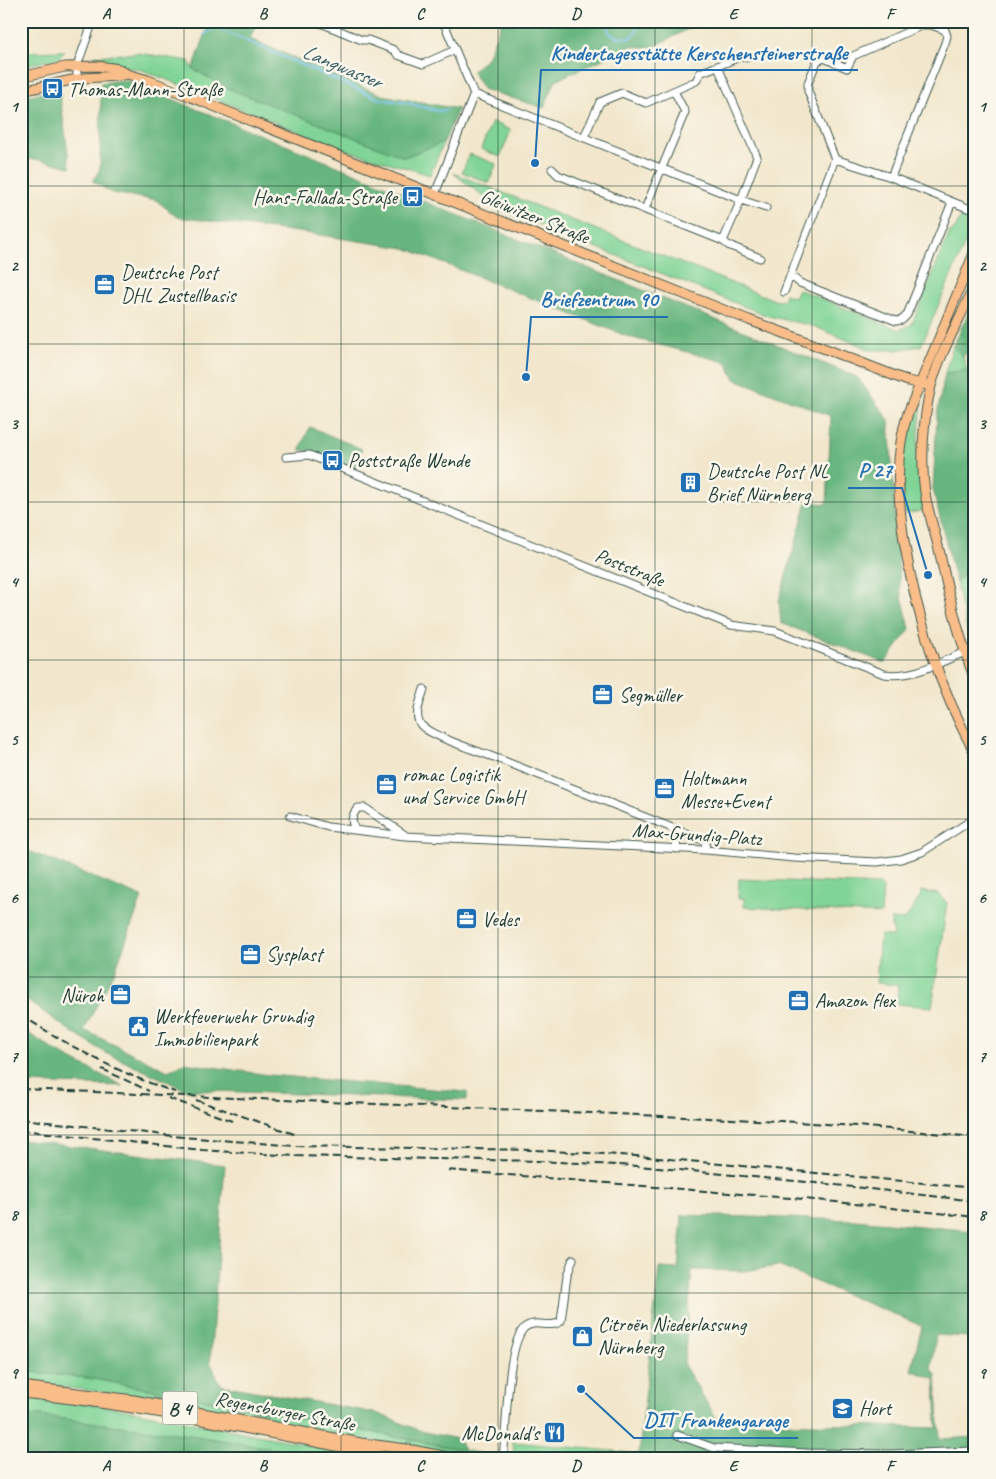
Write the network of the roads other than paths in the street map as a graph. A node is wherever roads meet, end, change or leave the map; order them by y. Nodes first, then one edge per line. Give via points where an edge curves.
1 (93, 21) edge
2 (316, 21) edge
3 (443, 21) edge
4 (455, 50) junction
5 (748, 57) dead end
6 (77, 66) junction
7 (718, 66) junction
8 (127, 74) junction
9 (21, 78) edge
10 (77, 79) junction
11 (21, 91) edge
12 (674, 91) junction
13 (474, 94) junction
14 (584, 137) junction
15 (835, 158) junction
16 (552, 169) dead end
17 (662, 169) junction
18 (890, 177) junction
19 (435, 194) junction
20 (741, 200) junction
21 (952, 202) junction
22 (766, 208) dead end
23 (645, 210) junction
24 (975, 211) edge
25 (723, 241) junction
26 (975, 251) edge
27 (760, 258) dead end
28 (791, 276) junction
29 (975, 284) edge
30 (784, 292) dead end
31 (920, 385) junction
32 (931, 386) junction
33 (286, 457) dead end
34 (965, 652) junction
35 (936, 664) junction
36 (975, 679) edge
37 (424, 689) dead end
38 (975, 753) edge
39 (290, 816) dead end
40 (975, 818) edge
41 (351, 830) junction
42 (678, 830) junction
43 (405, 836) junction
44 (676, 849) junction
45 (706, 850) junction
46 (573, 1259) dead end
47 (21, 1386) edge
48 (21, 1393) edge
49 (677, 1435) dead end
50 (975, 1452) edge
51 (926, 1455) edge
52 (396, 1458) edge
53 (454, 1458) edge
54 (503, 1458) edge

1 - 6 street
2 - 4 street via 423,64
3 - 4 street
4 - 13 street
5 - 7 street via 742,56
6 - 8 main road, Gleiwitzer Straße via 115,68
6 - 9 main road, Gleiwitzer Straße
6 - 10 street
7 - 12 street via 700,74 696,82
7 - 20 street via 757,157
8 - 10 main road, Gleiwitzer Straße
8 - 19 main road, Gleiwitzer Straße
10 - 11 main road, Gleiwitzer Straße
12 - 14 street via 646,103 622,93 600,102
12 - 17 street via 685,112
13 - 14 street
13 - 19 street
14 - 17 street
15 - 18 street
15 - 18 street via 808,91 808,83 818,61 824,58 847,68 852,56 924,25 932,25 945,30 945,44
15 - 28 street
16 - 23 street via 558,175
17 - 20 street
17 - 23 street
18 - 21 street
19 - 31 main road, Gleiwitzer Straße
20 - 22 street
20 - 25 street
21 - 24 street
21 - 28 street via 907,315 902,320 800,283
23 - 25 street
25 - 27 street
26 - 31 main road
28 - 30 street
29 - 32 main road
31 - 32 main road, Gleiwitzer Straße
31 - 35 main road via 903,432 898,458 898,486 911,576
32 - 34 main road via 924,437 925,489
33 - 35 street, Poststraße via 309,456 731,625 775,631 884,674 904,675
34 - 35 street, Poststraße
34 - 36 main road
35 - 38 main road via 952,707
37 - 42 street via 417,715 419,724 425,729
39 - 41 street, Max-Grundig-Platz
40 - 45 street, Max-Grundig-Platz via 922,852 877,862
41 - 43 street, Max-Grundig-Platz
41 - 43 street via 352,814 358,808 366,808
42 - 44 street
42 - 45 street via 705,841
43 - 44 street, Max-Grundig-Platz
44 - 45 street, Max-Grundig-Platz
46 - 54 street via 566,1276 561,1321 555,1325 534,1324 520,1334 513,1354
47 - 53 main road, Regensburger Straße / B 4 via 134,1400
48 - 52 main road, Regensburger Straße / B 4 via 160,1412
49 - 51 street via 714,1448
50 - 51 street

